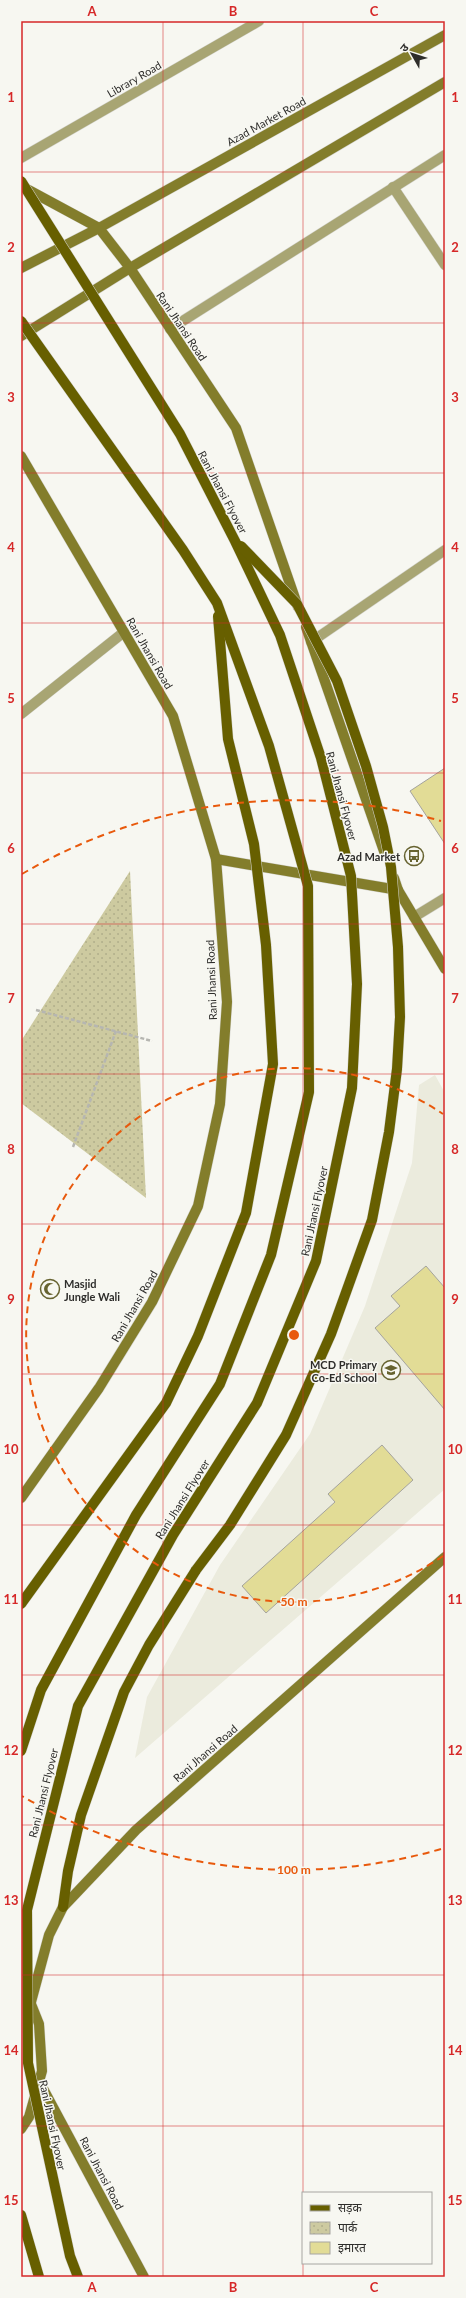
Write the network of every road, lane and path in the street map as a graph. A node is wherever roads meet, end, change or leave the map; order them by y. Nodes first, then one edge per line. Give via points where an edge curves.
1 (259, 21) edge
2 (445, 35) edge
3 (445, 82) edge
4 (445, 155) edge
5 (21, 158) edge
6 (21, 181) edge
7 (21, 185) edge
8 (394, 187) junction
9 (99, 228) junction
10 (445, 265) edge
11 (21, 268) edge
12 (130, 268) junction
13 (21, 321) edge
14 (170, 329) junction
15 (21, 336) edge
16 (21, 456) edge
17 (235, 541) junction
18 (445, 550) edge
19 (217, 603) junction
20 (124, 632) junction
21 (311, 642) junction
22 (21, 714) edge
23 (216, 859) junction
24 (398, 890) junction
25 (445, 898) edge
26 (414, 917) junction
27 (445, 969) edge
28 (36, 1010) dead end
29 (116, 1032) junction
30 (152, 1041) dead end
31 (73, 1147) dead end
32 (21, 1498) edge
33 (445, 1557) edge
34 (21, 1604) edge
35 (21, 1751) edge
36 (63, 1907) junction
37 (21, 1979) edge
38 (31, 2002) junction
39 (39, 2081) junction
40 (21, 2129) edge
41 (21, 2215) edge
42 (39, 2277) edge
43 (78, 2277) edge
44 (144, 2277) edge

1 - 5 street, Library Road
2 - 9 main road, Azad Market Road
3 - 12 main road
4 - 8 street
6 - 17 main road, Rani Jhansi Flyover, bridge via 180,434
7 - 9 main road, Rani Jhansi Road
8 - 10 street
8 - 14 street
9 - 11 main road, Azad Market Road
9 - 12 main road, Rani Jhansi Road
12 - 14 main road, Rani Jhansi Road
12 - 15 main road
13 - 19 main road, bridge via 161,518
14 - 21 main road, Rani Jhansi Road via 236,428
16 - 20 main road, Rani Jhansi Road
17 - 36 main road, bridge via 297,604 337,681 364,758 391,867 398,947 400,1017 397,1069 389,1132 372,1220 331,1334 286,1435 234,1519 196,1570 149,1645 124,1692 81,1815 68,1871
17 - 43 main road, Rani Jhansi Flyover, bridge via 280,635 321,758 351,876 357,984 352,1088 316,1261 257,1403 173,1535 78,1706 26,1910 28,2063 70,2256
18 - 21 street
19 - 34 main road, bridge via 228,739 254,844 266,945 273,1064 246,1213 198,1336 166,1403
19 - 35 main road, bridge via 269,746 308,886 309,1092 271,1255 220,1384 136,1515 41,1690
20 - 22 street
20 - 23 main road, Rani Jhansi Road via 173,716
21 - 24 main road, Rani Jhansi Road
23 - 24 main road
23 - 32 main road, Rani Jhansi Road via 227,1002 220,1104 198,1206 152,1302 99,1388
24 - 26 main road, Rani Jhansi Road
25 - 26 street
26 - 27 main road, Rani Jhansi Road
28 - 29 path
29 - 30 path
29 - 31 path
33 - 36 main road, Rani Jhansi Road via 136,1830
36 - 38 main road, Rani Jhansi Road via 49,1935
37 - 38 main road
38 - 39 main road via 39,2024 42,2071
39 - 40 main road via 29,2117
39 - 44 main road, Rani Jhansi Road
41 - 42 main road

